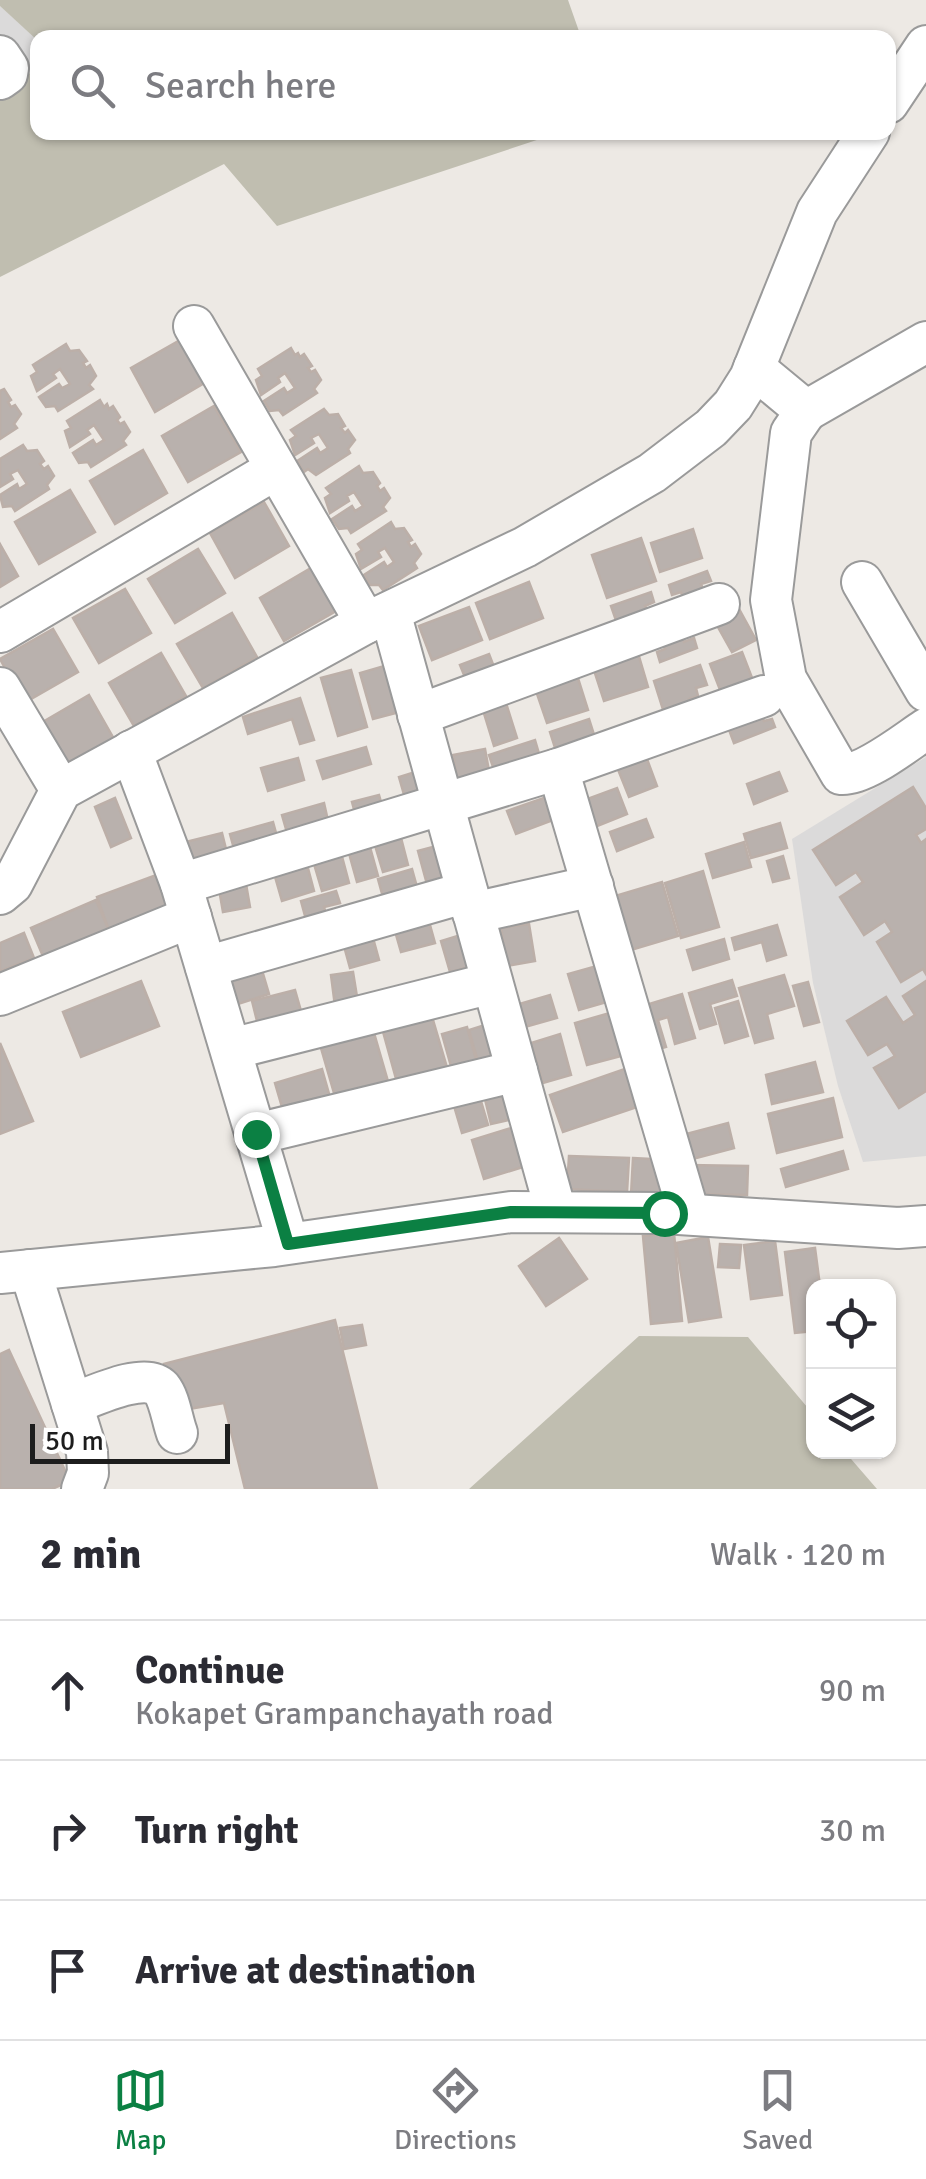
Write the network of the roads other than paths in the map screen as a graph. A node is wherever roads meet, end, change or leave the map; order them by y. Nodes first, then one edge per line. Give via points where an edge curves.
1 (926, 46) edge
2 (0, 56) edge
3 (0, 80) edge
4 (896, 91) edge
5 (864, 140) edge
6 (194, 326) dead end
7 (926, 342) edge
8 (754, 368) junction
9 (806, 410) junction
10 (276, 469) junction
11 (862, 582) dead end
12 (719, 604) dead end
13 (378, 618) junction
14 (0, 632) edge
15 (0, 688) edge
16 (926, 691) edge
17 (764, 696) dead end
18 (418, 714) junction
19 (926, 728) edge
20 (131, 751) junction
21 (558, 768) junction
22 (60, 790) junction
23 (444, 804) junction
24 (593, 886) junction
25 (0, 894) edge
26 (186, 901) junction
27 (470, 902) junction
28 (206, 966) junction
29 (492, 982) junction
30 (0, 995) edge
31 (231, 1049) junction
32 (517, 1072) junction
33 (256, 1134) junction
34 (556, 1212) junction
35 (690, 1214) junction
36 (926, 1226) edge
37 (288, 1244) junction
38 (15, 1271) edge
39 (72, 1404) junction
40 (176, 1433) dead end
41 (82, 1489) edge

1 - 4 street
2 - 3 street via 8,68
5 - 8 street via 817,212
6 - 10 street
7 - 9 street
8 - 9 street
8 - 13 street via 733,406 652,473 525,548
9 - 19 street via 791,433 771,600 786,680 841,774 851,775
10 - 13 street
10 - 14 street
11 - 16 street
12 - 18 street
13 - 18 street
13 - 20 street
15 - 22 street
17 - 21 street
18 - 23 street
20 - 22 street
20 - 26 street
21 - 23 street
21 - 24 street
22 - 25 street via 12,884
23 - 26 street
23 - 27 street
24 - 27 street
24 - 35 street
26 - 28 street
26 - 30 street
27 - 28 street
27 - 29 street
28 - 31 street
29 - 31 street
29 - 32 street
31 - 33 street
32 - 33 street
32 - 34 street
33 - 37 street
34 - 35 street
34 - 37 street via 511,1212
35 - 36 street
37 - 38 street
38 - 39 street
39 - 40 street via 145,1380 165,1394
39 - 41 street via 87,1452

